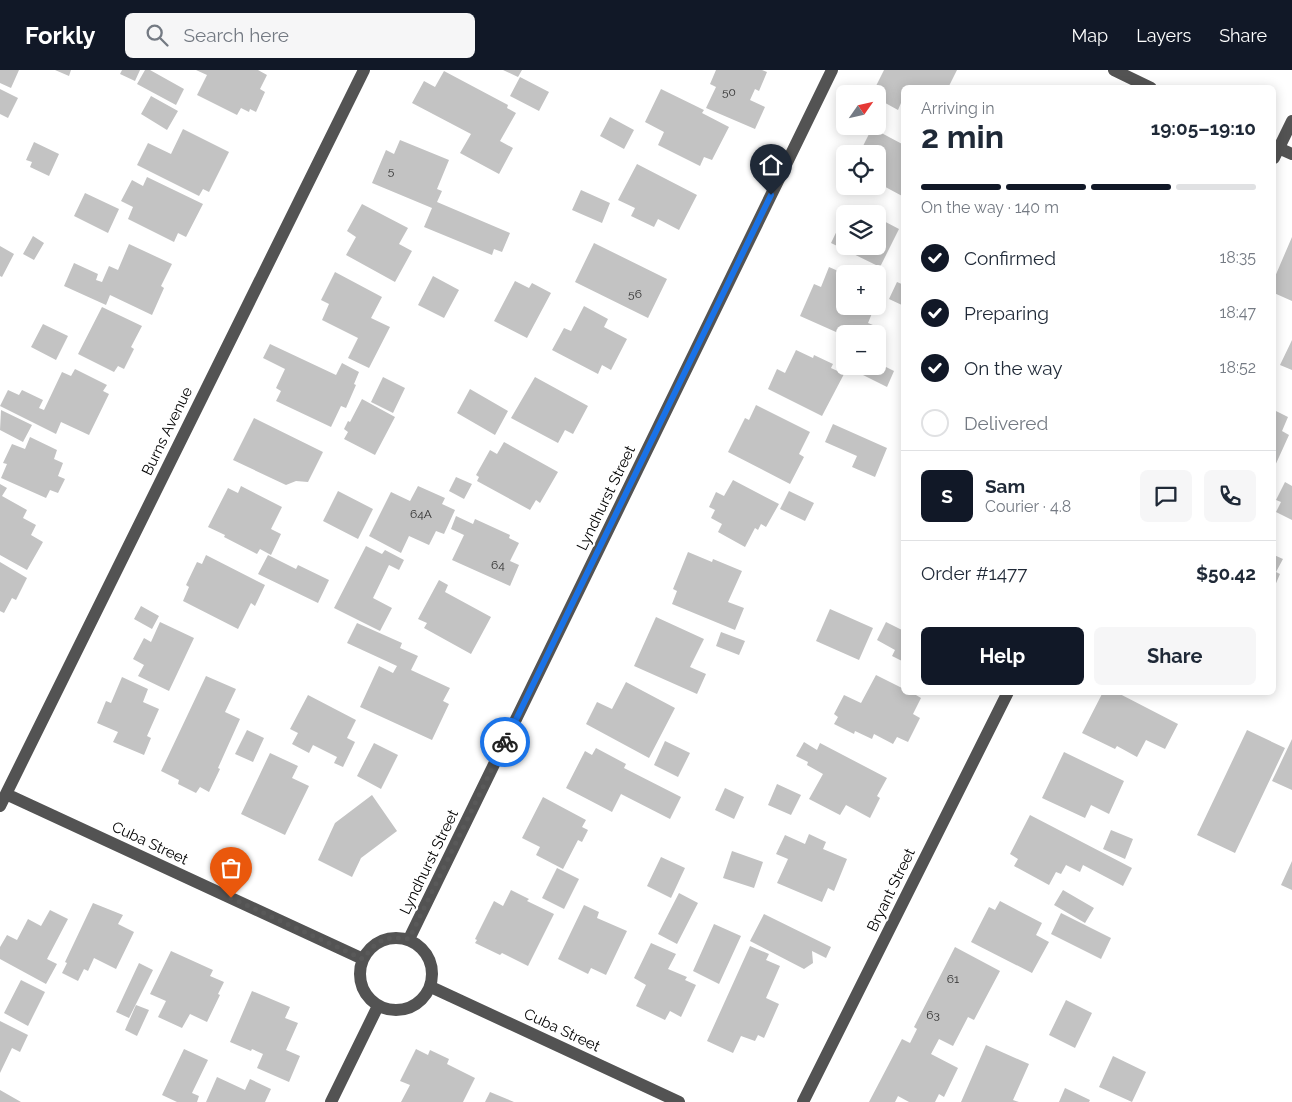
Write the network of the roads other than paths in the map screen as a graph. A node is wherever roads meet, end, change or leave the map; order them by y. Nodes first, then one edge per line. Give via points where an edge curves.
1 (364, 70) edge
2 (832, 70) edge
3 (1114, 70) edge
4 (1145, 85) edge
5 (1292, 121) edge
6 (1276, 148) edge
7 (1276, 150) edge
8 (1292, 154) edge
9 (1007, 695) edge
10 (6, 794) junction
11 (0, 806) edge
12 (409, 939) junction
13 (363, 959) junction
14 (430, 988) junction
15 (378, 1006) junction
16 (331, 1102) edge
17 (679, 1102) edge
18 (804, 1102) edge

1 - 10 street, Burns Avenue
2 - 12 street, Lyndhurst Street
3 - 4 street
5 - 6 street
7 - 8 street
9 - 18 street, Bryant Street
10 - 11 street, Burns Avenue
10 - 13 street, Cuba Street
12 - 13 street via 391,937 374,945
12 - 14 street via 422,947 430,959 433,973
13 - 15 street via 362,985
14 - 15 street via 418,1004 398,1011
14 - 17 street, Cuba Street
15 - 16 street

